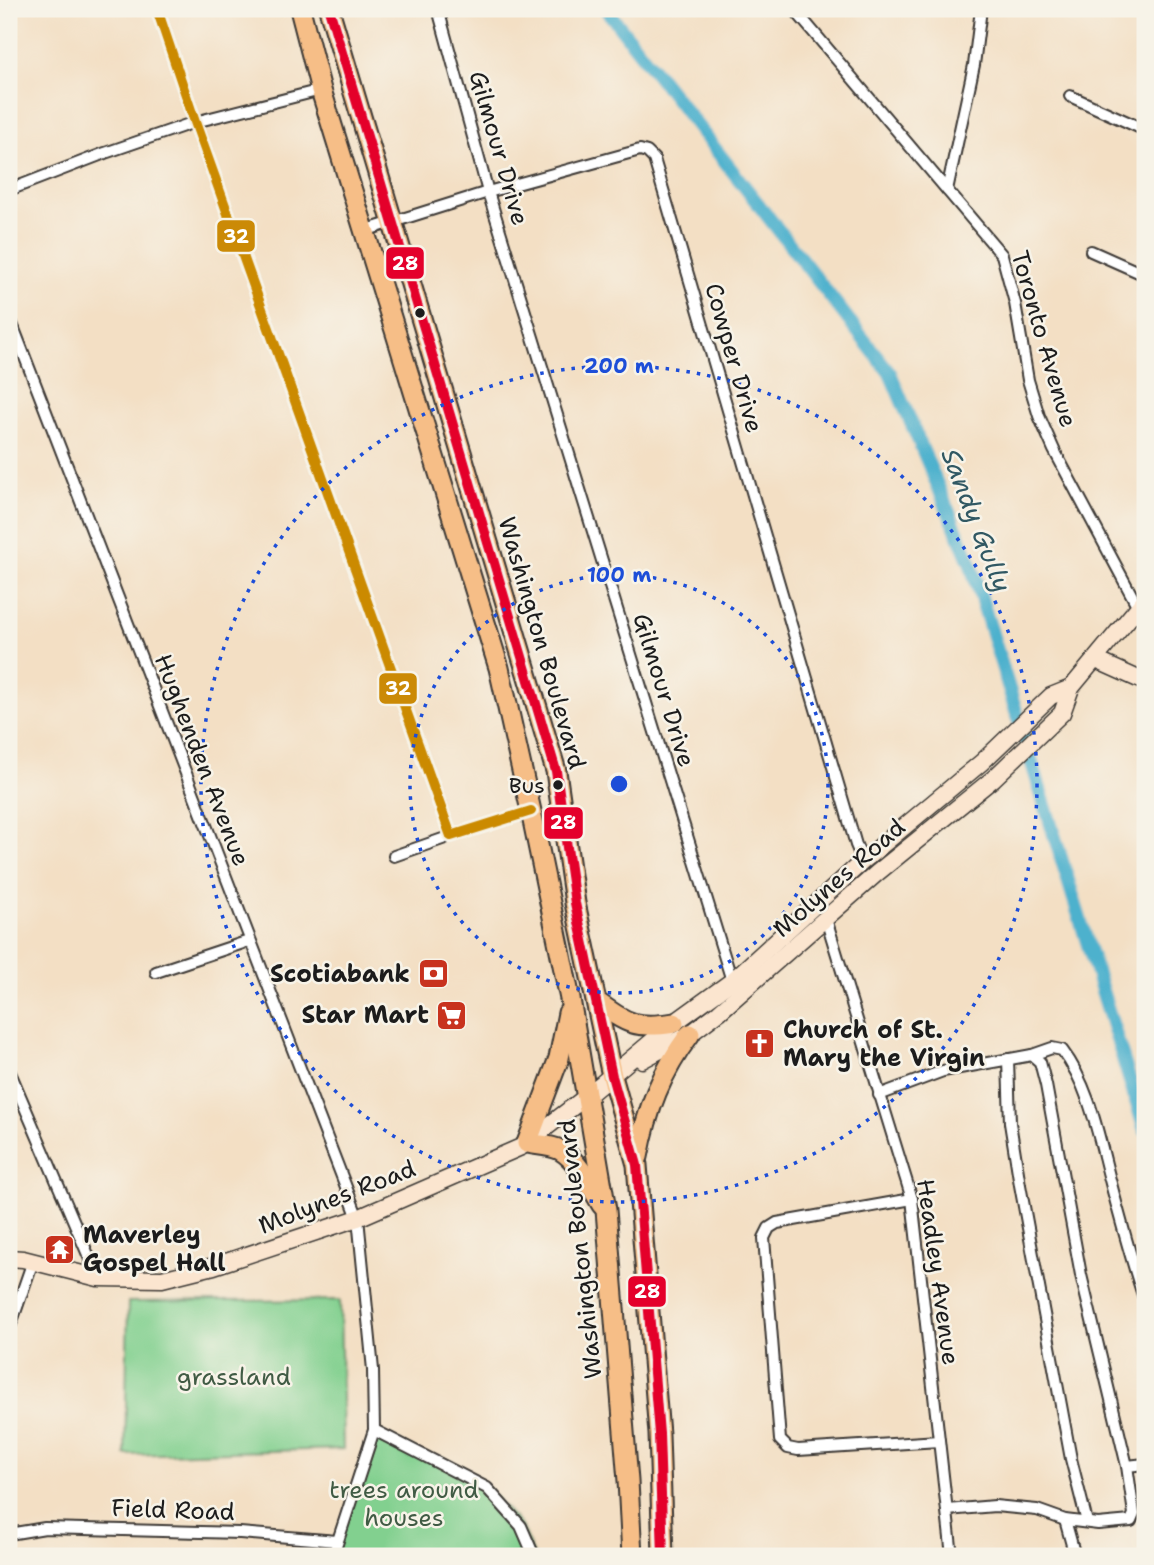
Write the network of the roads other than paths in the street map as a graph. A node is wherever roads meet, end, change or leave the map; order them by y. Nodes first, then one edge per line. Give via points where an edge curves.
1 (157, 9) edge
2 (300, 9) edge
3 (329, 9) edge
4 (438, 9) edge
5 (794, 9) edge
6 (981, 9) edge
7 (321, 90) junction
8 (1070, 96) dead end
9 (195, 122) junction
10 (1145, 130) edge
11 (9, 190) edge
12 (947, 190) junction
13 (488, 192) junction
14 (392, 224) junction
15 (364, 231) junction
16 (1091, 251) dead end
17 (1145, 275) edge
18 (9, 316) edge
19 (1142, 603) edge
20 (1096, 660) junction
21 (1145, 682) edge
22 (1072, 688) junction
23 (531, 811) junction
24 (451, 836) junction
25 (394, 856) dead end
26 (863, 861) junction
27 (826, 919) junction
28 (249, 941) junction
29 (156, 972) dead end
30 (732, 981) junction
31 (569, 999) junction
32 (597, 1002) junction
33 (682, 1029) junction
34 (1031, 1055) junction
35 (1008, 1059) junction
36 (9, 1070) edge
37 (612, 1076) junction
38 (879, 1095) junction
39 (587, 1096) junction
40 (527, 1143) junction
41 (637, 1165) junction
42 (912, 1199) junction
43 (606, 1210) junction
44 (358, 1218) junction
45 (9, 1258) edge
46 (33, 1261) junction
47 (98, 1278) junction
48 (1145, 1301) edge
49 (9, 1330) edge
50 (374, 1430) junction
51 (939, 1441) junction
52 (1145, 1464) edge
53 (1127, 1466) junction
54 (947, 1510) junction
55 (1065, 1520) junction
56 (1087, 1522) junction
57 (9, 1534) edge
58 (337, 1541) junction
59 (333, 1556) edge
60 (534, 1556) edge
61 (632, 1556) edge
62 (663, 1556) edge
63 (952, 1556) edge
64 (1075, 1556) edge

1 - 9 street
2 - 7 highway, Washington Boulevard
3 - 14 highway, Washington Boulevard
4 - 13 street, Gilmour Drive
5 - 12 street, Toronto Avenue
6 - 12 street
7 - 9 street
7 - 15 highway, Washington Boulevard
8 - 10 street
9 - 11 street
9 - 24 street
12 - 19 street, Toronto Avenue via 1002,255 1039,416
13 - 14 street, Cowper Drive
13 - 26 street, Cowper Drive via 640,150 654,159
13 - 30 street, Gilmour Drive
14 - 15 street, Cowper Drive
14 - 32 highway, Washington Boulevard via 556,771 575,902
15 - 23 highway, Washington Boulevard via 499,667
16 - 17 street
18 - 28 street, Hughenden Avenue
19 - 20 main road, Molynes Road
20 - 21 main road
20 - 22 main road, Molynes Road
22 - 26 main road, Molynes Road via 1051,695 982,762
22 - 27 main road, Molynes Road via 1062,713 993,778
23 - 24 street
23 - 31 highway, Washington Boulevard
24 - 25 street
26 - 30 main road, Molynes Road
27 - 33 main road, Molynes Road via 719,1012
27 - 38 street, Headley Avenue
28 - 29 street
28 - 44 street, Hughenden Avenue
30 - 33 main road, Molynes Road
31 - 39 highway, Washington Boulevard
31 - 40 highway via 559,1058
32 - 33 highway via 628,1023
32 - 37 highway, Washington Boulevard
33 - 37 main road, Molynes Road
33 - 41 highway via 652,1100
34 - 35 street
34 - 48 street via 1052,1048 1062,1050 1080,1081
34 - 53 street via 1040,1062 1046,1086 1081,1275
35 - 38 street via 943,1072
35 - 56 street via 1010,1123 1020,1185
36 - 47 street
37 - 39 main road, Molynes Road
37 - 41 highway, Washington Boulevard
38 - 42 street, Headley Avenue
39 - 40 main road, Molynes Road
39 - 43 highway, Washington Boulevard
40 - 43 highway via 559,1149 577,1166
40 - 44 main road, Molynes Road
41 - 62 highway, Washington Boulevard via 659,1434
42 - 51 street, Headley Avenue
42 - 51 street via 769,1228 764,1238 780,1440 798,1450
43 - 61 highway, Washington Boulevard
44 - 47 main road, Molynes Road via 162,1279
44 - 50 street, Hughenden Avenue via 373,1370
45 - 46 main road, Molynes Road
46 - 47 main road, Molynes Road
46 - 49 street
50 - 58 street, Hughenden Avenue
50 - 60 street via 487,1488 521,1526
51 - 54 street, Headley Avenue
52 - 53 street
53 - 56 street via 1134,1518 1118,1523
54 - 55 street via 1037,1510
54 - 63 street, Headley Avenue
55 - 56 street
55 - 64 street
57 - 58 street, Field Road via 45,1528 240,1533
58 - 59 street, Hughenden Avenue

